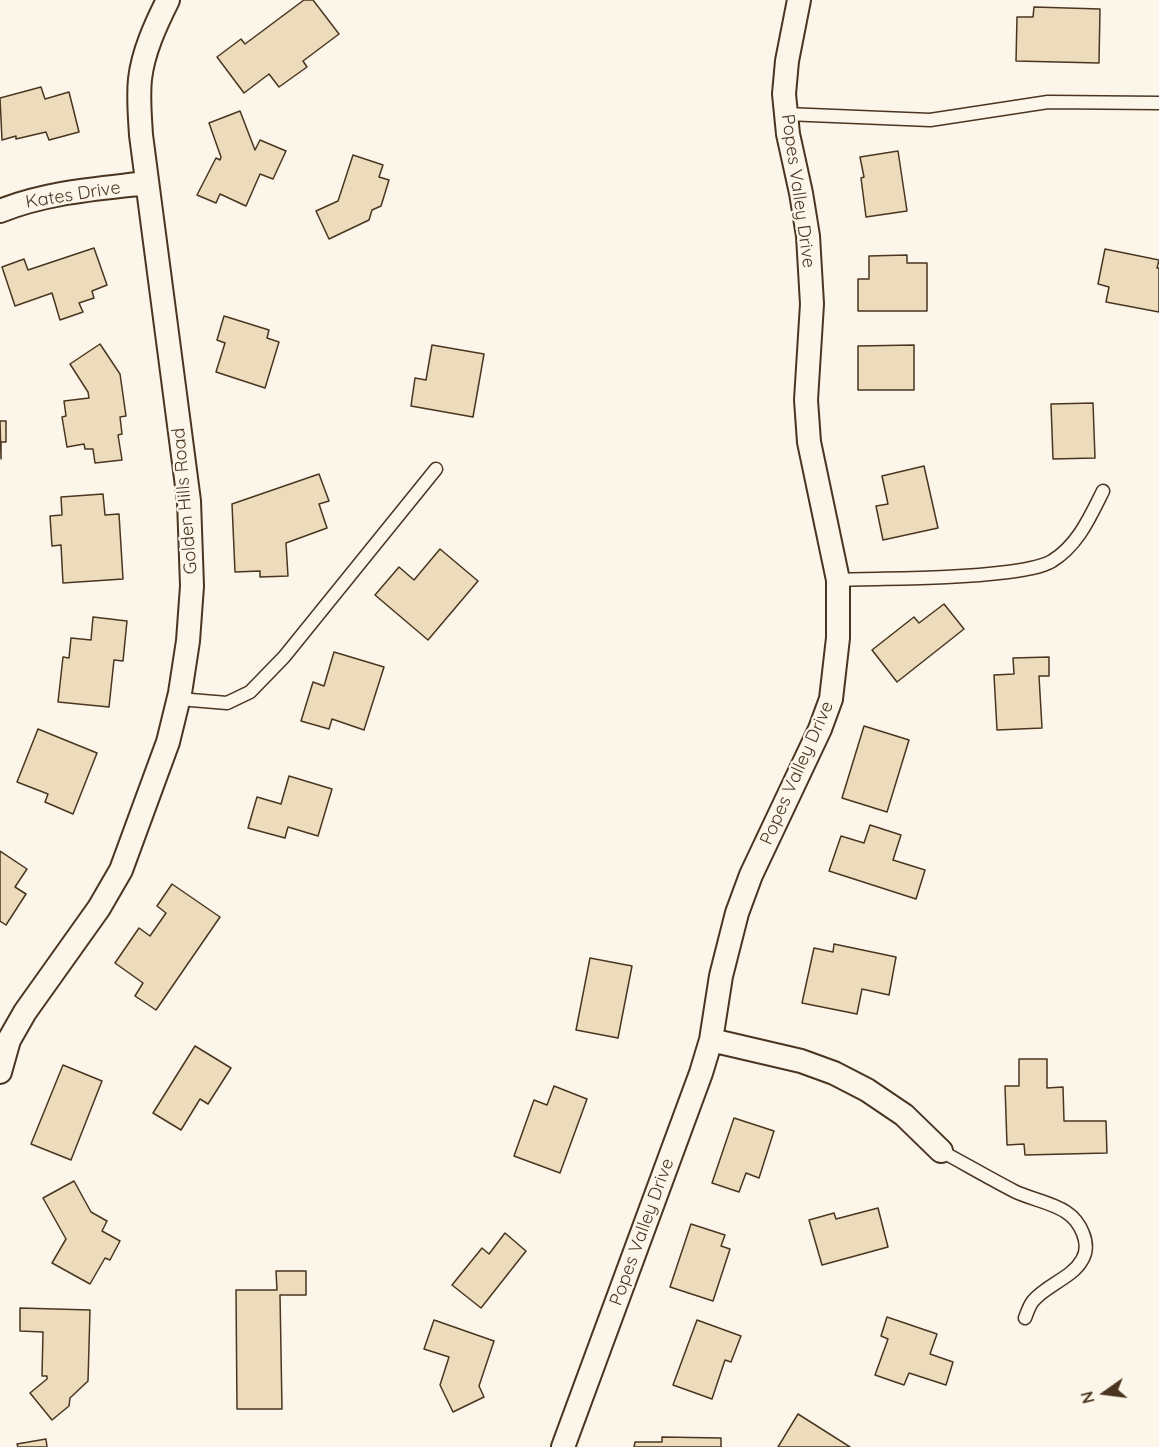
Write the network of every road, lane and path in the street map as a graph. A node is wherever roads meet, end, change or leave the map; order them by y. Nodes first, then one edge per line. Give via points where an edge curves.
1 (168, 0) edge
2 (799, 0) edge
3 (1159, 103) edge
4 (786, 114) junction
5 (147, 183) junction
6 (0, 211) edge
7 (436, 469) dead end
8 (1103, 492) dead end
9 (838, 580) junction
10 (179, 699) junction
11 (711, 1040) junction
12 (0, 1072) edge
13 (940, 1151) joint
14 (1025, 1318) dead end
15 (563, 1447) edge

1 - 5 street, Golden Hills Road via 140,77
2 - 4 street, Popes Valley Drive via 787,61
3 - 4 lane via 1048,102 930,120
4 - 9 street, Popes Valley Drive via 808,236 812,304 806,400 809,442
5 - 6 street, Kates Drive via 53,195
5 - 10 street, Golden Hills Road via 192,547 188,641
7 - 10 lane via 284,657 250,692 227,703
8 - 9 lane via 1084,529 1050,562 983,575
9 - 11 street, Popes Valley Drive via 838,638 831,699 737,913 721,976
10 - 12 street, Golden Hills Road via 168,742 121,870 99,909 25,1012 9,1040
11 - 13 street via 801,1061 834,1073 904,1115
11 - 15 street, Popes Valley Drive
13 - 14 lane via 1016,1192 1066,1212 1079,1225 1086,1250 1082,1260 1031,1303

